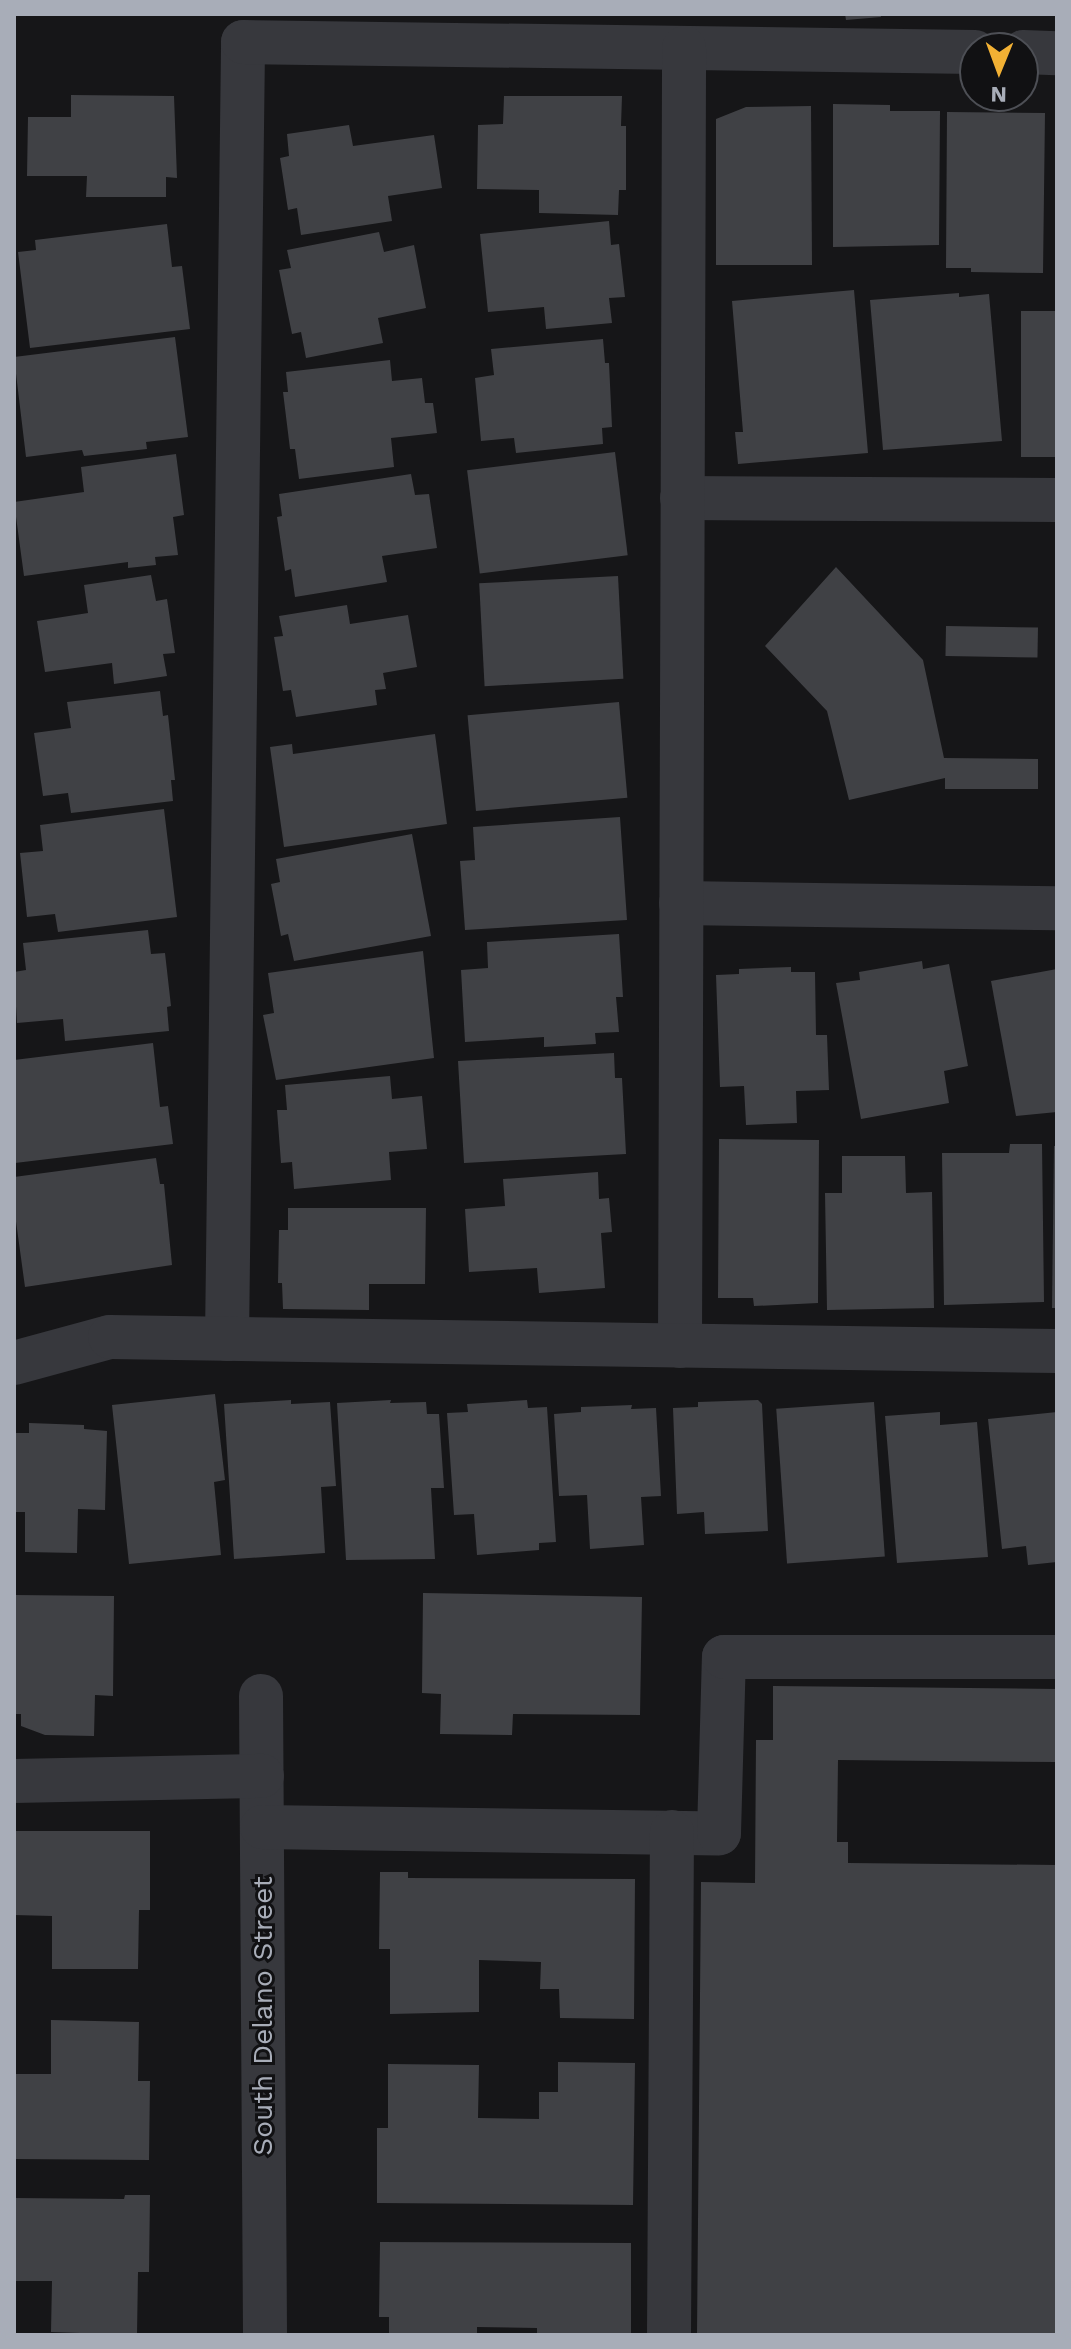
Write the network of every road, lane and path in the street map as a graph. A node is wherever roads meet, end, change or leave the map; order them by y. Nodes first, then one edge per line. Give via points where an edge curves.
1 (684, 48) junction
2 (959, 52) edge
3 (682, 498) junction
4 (1057, 500) edge
5 (681, 903) junction
6 (1057, 908) edge
7 (227, 1339) junction
8 (680, 1346) junction
9 (1057, 1351) edge
10 (14, 1363) edge
11 (1057, 1657) edge
12 (261, 1696) dead end
13 (262, 1776) junction
14 (14, 1781) edge
15 (262, 1827) junction
16 (672, 1832) junction
17 (265, 2335) edge
18 (669, 2335) edge

1 - 2 street
1 - 3 street
1 - 7 street via 243,42
3 - 4 street
3 - 5 street
5 - 6 street
5 - 8 street
7 - 8 street
7 - 10 street via 110,1337
8 - 9 street
11 - 16 street via 724,1657 719,1833
12 - 13 street, South Delano Street
13 - 14 street
13 - 15 street, South Delano Street
15 - 16 street
15 - 17 street, South Delano Street
16 - 18 street

